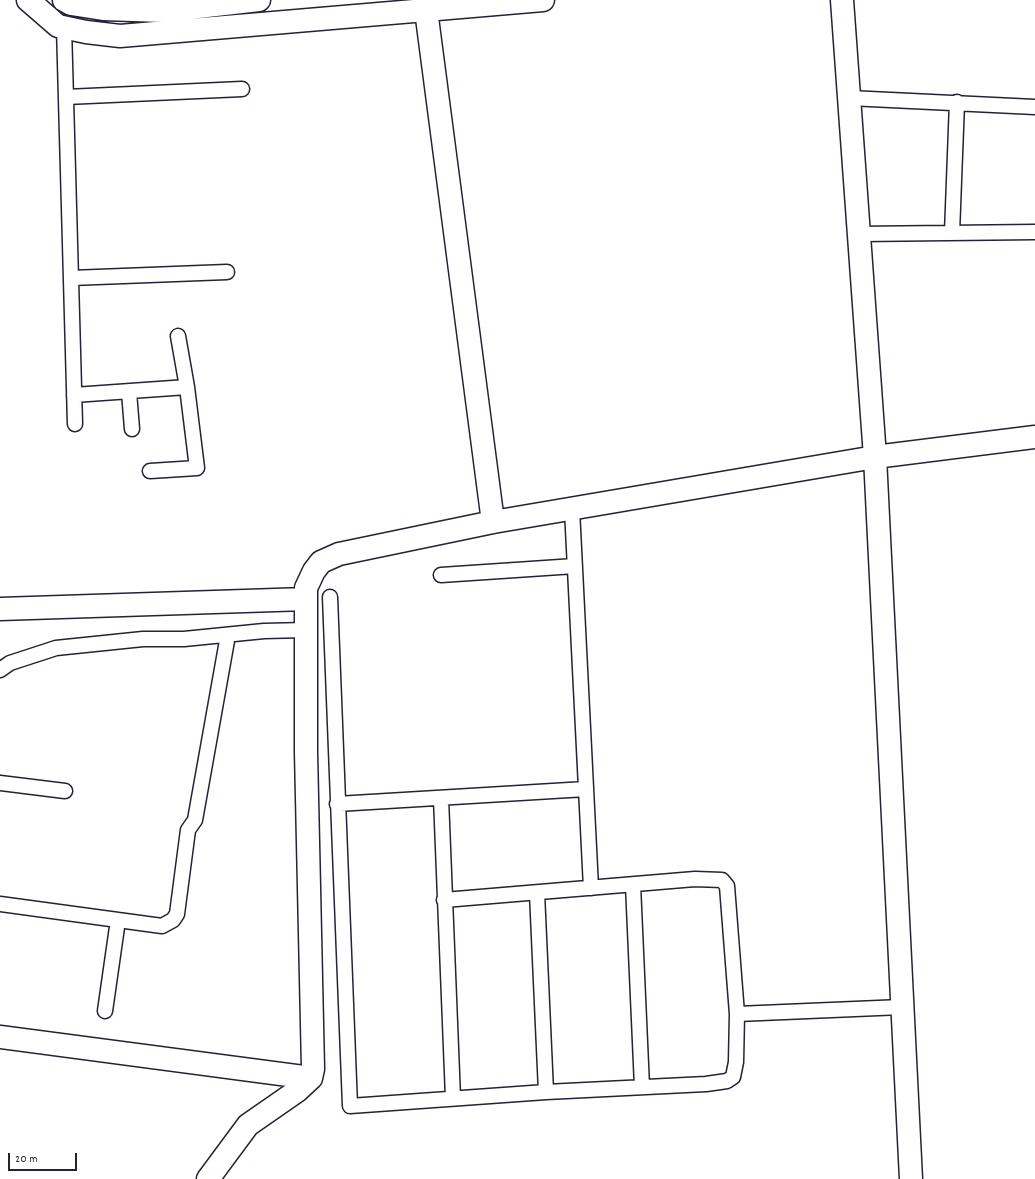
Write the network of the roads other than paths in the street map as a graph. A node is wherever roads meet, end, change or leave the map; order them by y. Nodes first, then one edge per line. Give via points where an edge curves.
1 (28, 0) edge
2 (64, 0) edge
3 (259, 0) edge
4 (543, 0) edge
5 (842, 0) edge
6 (426, 10) junction
7 (64, 27) junction
8 (242, 89) dead end
9 (66, 97) junction
10 (849, 98) junction
11 (957, 102) junction
12 (1035, 106) edge
13 (1035, 232) edge
14 (952, 233) junction
15 (859, 234) junction
16 (227, 272) dead end
17 (71, 278) junction
18 (178, 336) dead end
19 (187, 387) junction
20 (130, 392) junction
21 (74, 395) junction
22 (75, 424) dead end
23 (132, 429) dead end
24 (1035, 437) edge
25 (875, 457) junction
26 (150, 471) dead end
27 (572, 509) junction
28 (492, 522) junction
29 (575, 566) junction
30 (440, 575) dead end
31 (330, 597) dead end
32 (306, 599) junction
33 (0, 609) edge
34 (306, 630) junction
35 (228, 635) junction
36 (0, 670) edge
37 (0, 783) edge
38 (586, 789) junction
39 (65, 791) dead end
40 (441, 798) junction
41 (337, 804) junction
42 (632, 885) junction
43 (591, 888) junction
44 (537, 893) junction
45 (444, 900) junction
46 (0, 904) edge
47 (118, 920) junction
48 (902, 1007) junction
49 (105, 1011) dead end
50 (737, 1014) junction
51 (0, 1037) edge
52 (311, 1078) junction
53 (642, 1087) junction
54 (546, 1092) junction
55 (453, 1098) junction
56 (208, 1179) edge
57 (911, 1179) edge

1 - 7 street via 58,26
2 - 3 street via 71,4 103,9 163,11
4 - 6 street
5 - 10 street
6 - 7 street via 120,36
6 - 28 street
7 - 9 lane
8 - 9 lane
9 - 17 lane
10 - 11 lane
10 - 15 street
11 - 12 lane
11 - 14 lane
13 - 14 lane
14 - 15 lane
15 - 25 street
16 - 17 lane
17 - 21 lane
18 - 19 lane
19 - 20 lane
19 - 26 lane via 197,468
20 - 21 lane
20 - 23 lane
21 - 22 lane
24 - 25 street
25 - 27 street
25 - 48 street
27 - 28 street
27 - 29 lane
28 - 32 street via 338,554 321,562 314,571 306,588
29 - 30 lane
29 - 38 lane
31 - 41 lane
32 - 33 street
32 - 34 street
34 - 35 lane
34 - 52 street via 313,1069
35 - 36 lane via 143,639 56,648 10,663
35 - 47 lane via 195,820 188,830 177,914 173,920 162,926
37 - 39 lane
38 - 40 lane
38 - 43 lane
40 - 41 lane
40 - 45 lane
41 - 55 lane via 350,1106
42 - 43 lane
42 - 50 lane via 722,880 727,886
42 - 53 lane
43 - 44 lane
44 - 45 lane
44 - 54 lane
45 - 55 lane
46 - 47 lane
47 - 49 lane
48 - 50 lane
48 - 57 street
50 - 53 lane via 736,1062 733,1077 727,1081 706,1084
51 - 52 street
52 - 56 street via 297,1091 248,1124
53 - 54 lane
54 - 55 lane

